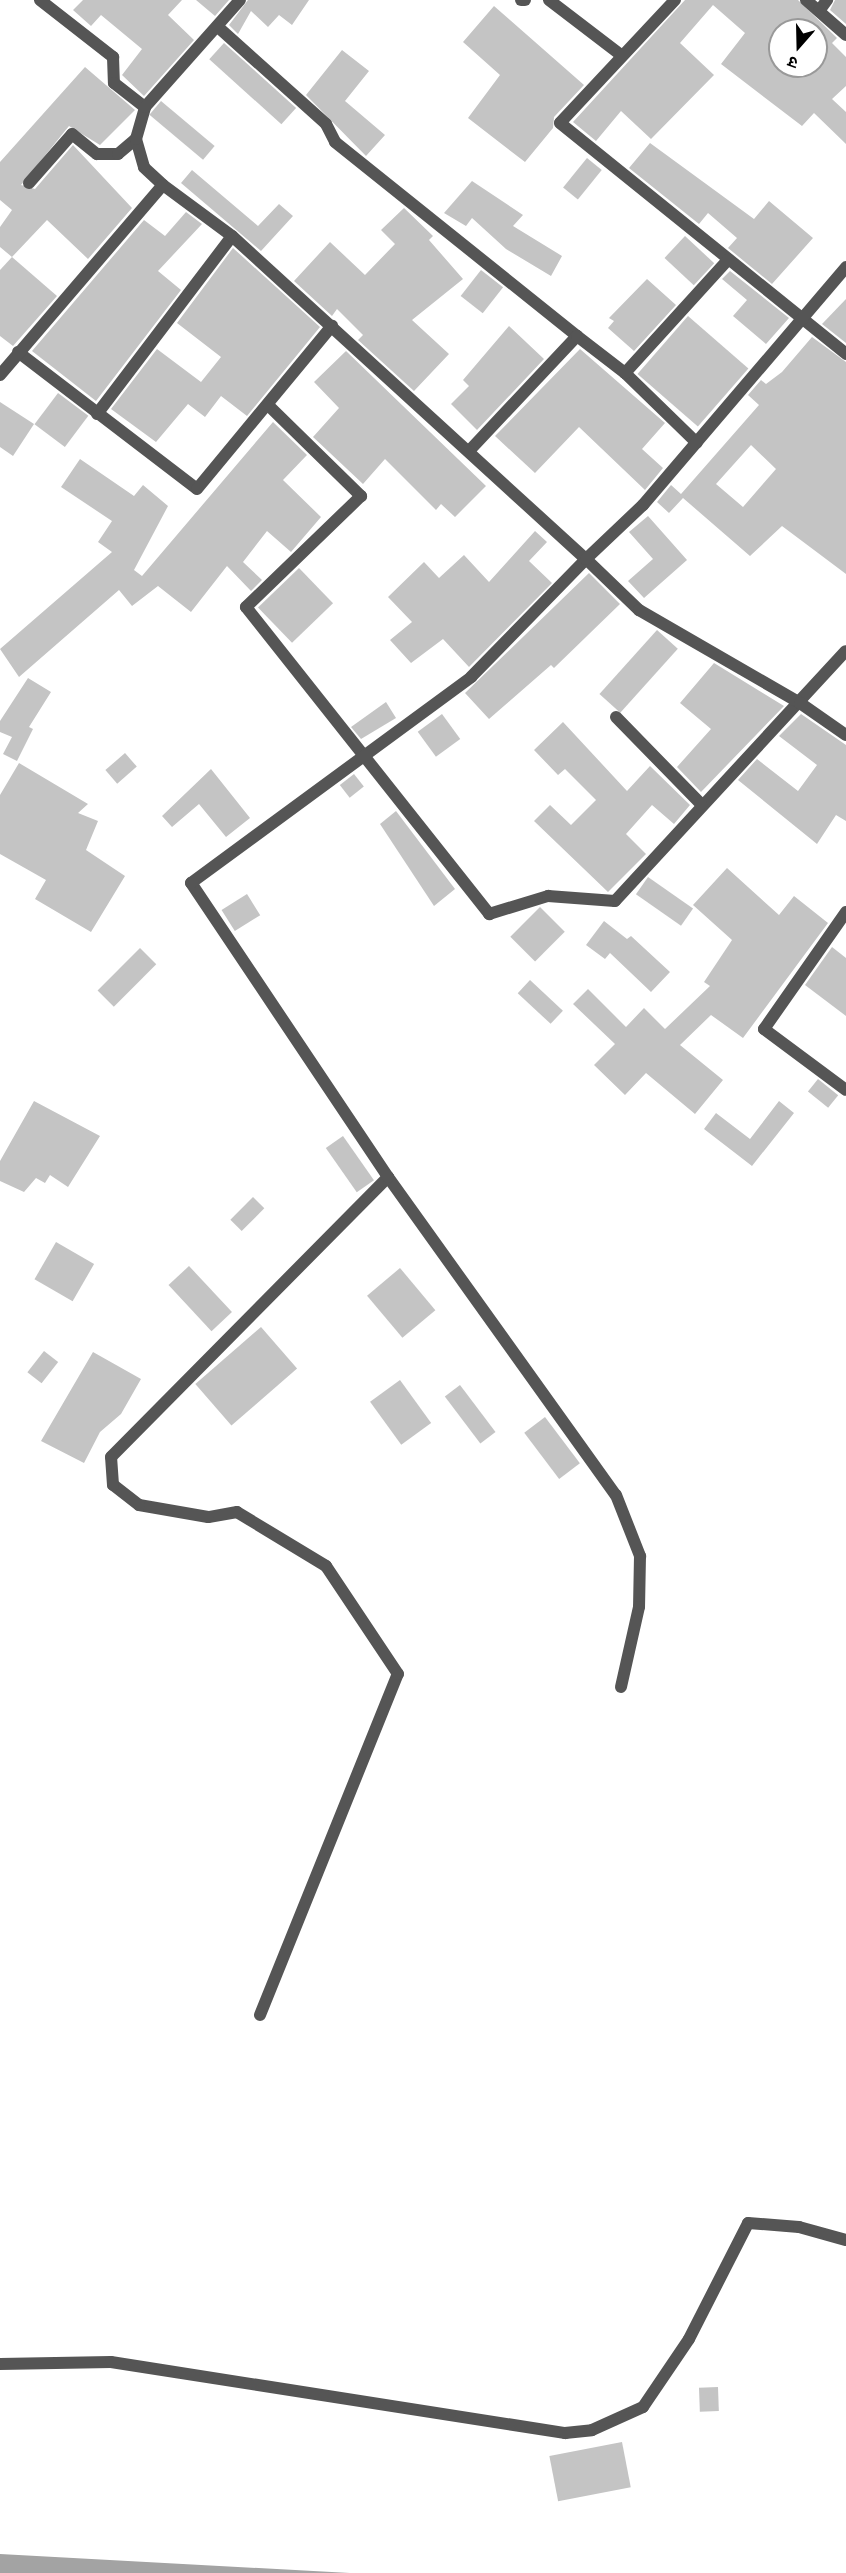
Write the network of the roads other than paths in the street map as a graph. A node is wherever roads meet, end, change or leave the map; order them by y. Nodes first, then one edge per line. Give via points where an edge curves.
1 (40, 0) edge
2 (240, 0) edge
3 (549, 0) edge
4 (675, 0) edge
5 (806, 0) edge
6 (827, 0) edge
7 (819, 11) junction
8 (218, 27) junction
9 (846, 35) edge
10 (621, 55) junction
11 (145, 107) junction
12 (136, 139) junction
13 (29, 183) dead end
14 (162, 185) junction
15 (232, 236) junction
16 (728, 260) junction
17 (846, 267) edge
18 (805, 318) junction
19 (332, 326) junction
20 (577, 336) junction
21 (18, 352) junction
22 (846, 354) edge
23 (625, 373) junction
24 (0, 375) edge
25 (269, 406) junction
26 (97, 414) junction
27 (697, 443) junction
28 (469, 451) junction
29 (586, 559) junction
30 (846, 651) edge
31 (800, 703) junction
32 (616, 717) dead end
33 (846, 735) edge
34 (364, 756) junction
35 (701, 804) junction
36 (846, 912) edge
37 (846, 1090) edge
38 (388, 1177) junction
39 (621, 1687) dead end
40 (260, 2015) dead end
41 (846, 2240) edge
42 (0, 2364) edge

1 - 11 street via 113,57 114,83
2 - 8 street
3 - 10 street
4 - 10 street
5 - 7 street
6 - 7 street
7 - 9 street
8 - 11 street
8 - 20 street via 326,124 335,142
10 - 16 street via 560,123
11 - 12 street
12 - 13 street via 118,154 97,154 72,134
12 - 14 street via 144,167
14 - 15 street
14 - 21 street
15 - 19 street
15 - 26 street
16 - 18 street
16 - 23 street
17 - 18 street
18 - 22 street
18 - 27 street
19 - 25 street
19 - 28 street
20 - 23 street
20 - 28 street
21 - 24 street
21 - 26 street
23 - 27 street
25 - 26 street via 197,489
25 - 34 street via 361,496 246,607
27 - 29 street
28 - 29 street
29 - 31 street via 639,610
29 - 34 street via 471,677
30 - 31 street
31 - 33 street
31 - 35 street
32 - 35 street
34 - 35 street via 489,914 548,896 615,901
34 - 38 street via 191,883
36 - 37 street via 765,1029
38 - 39 street via 616,1495 640,1556 639,1606
38 - 40 street via 111,1457 113,1485 139,1505 208,1517 237,1512 326,1566 398,1674
41 - 42 street via 799,2227 748,2223 689,2339 643,2407 592,2430 565,2433 111,2361

